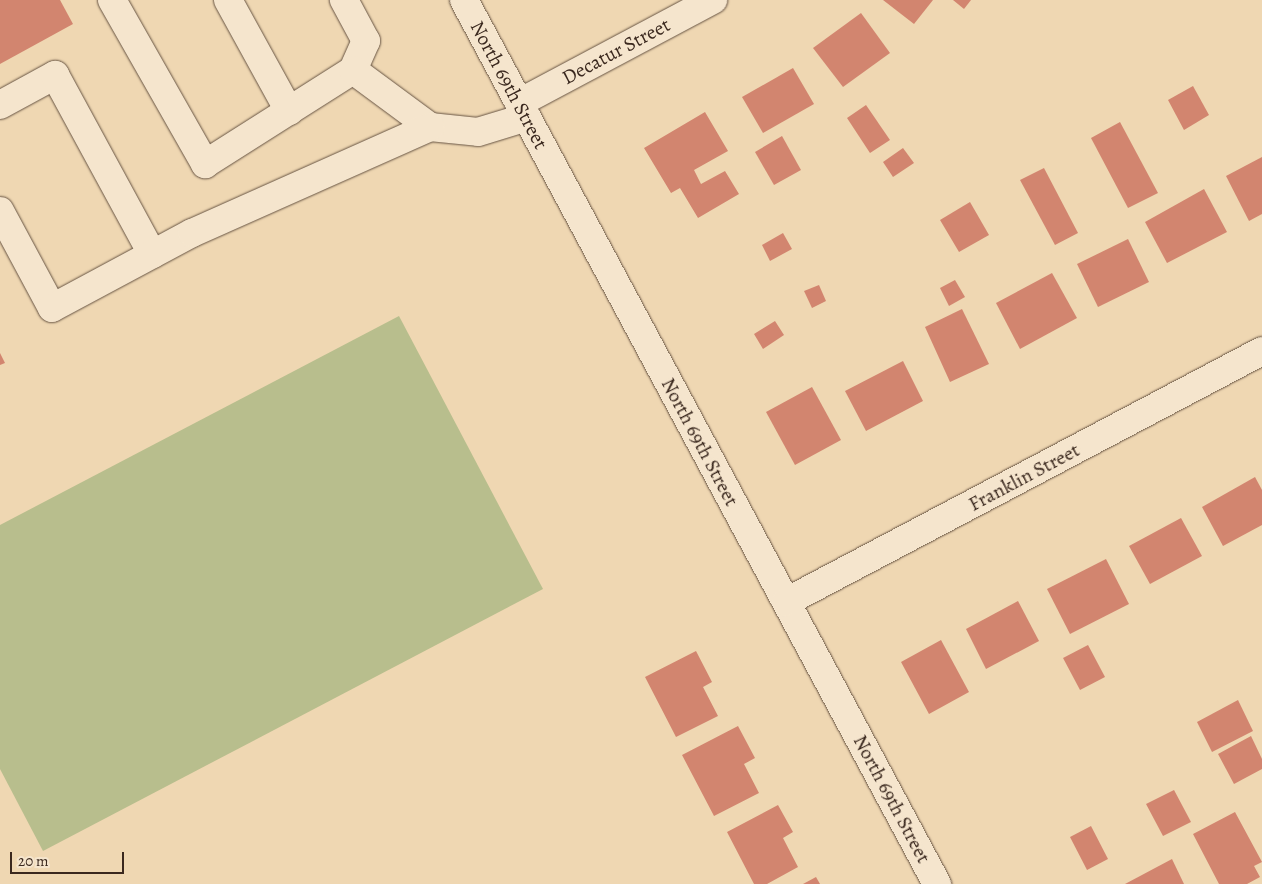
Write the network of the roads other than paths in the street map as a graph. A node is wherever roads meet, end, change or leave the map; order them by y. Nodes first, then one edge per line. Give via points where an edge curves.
1 (112, 0) edge
2 (228, 0) edge
3 (344, 0) edge
4 (464, 0) edge
5 (713, 0) edge
6 (353, 70) junction
7 (0, 105) edge
8 (523, 110) junction
9 (289, 111) junction
10 (430, 127) junction
11 (0, 211) edge
12 (152, 254) junction
13 (1262, 351) edge
14 (786, 602) junction
15 (937, 884) edge

1 - 9 street via 205,164
2 - 9 street
3 - 6 street via 366,41
4 - 8 street, North 69th Street
5 - 8 street, Decatur Street
6 - 9 street
6 - 10 street
7 - 12 street via 55,75
8 - 10 street, Decatur Street via 478,132
8 - 14 street, North 69th Street
10 - 12 street
11 - 12 street via 52,308
13 - 14 street, Franklin Street
14 - 15 street, North 69th Street

